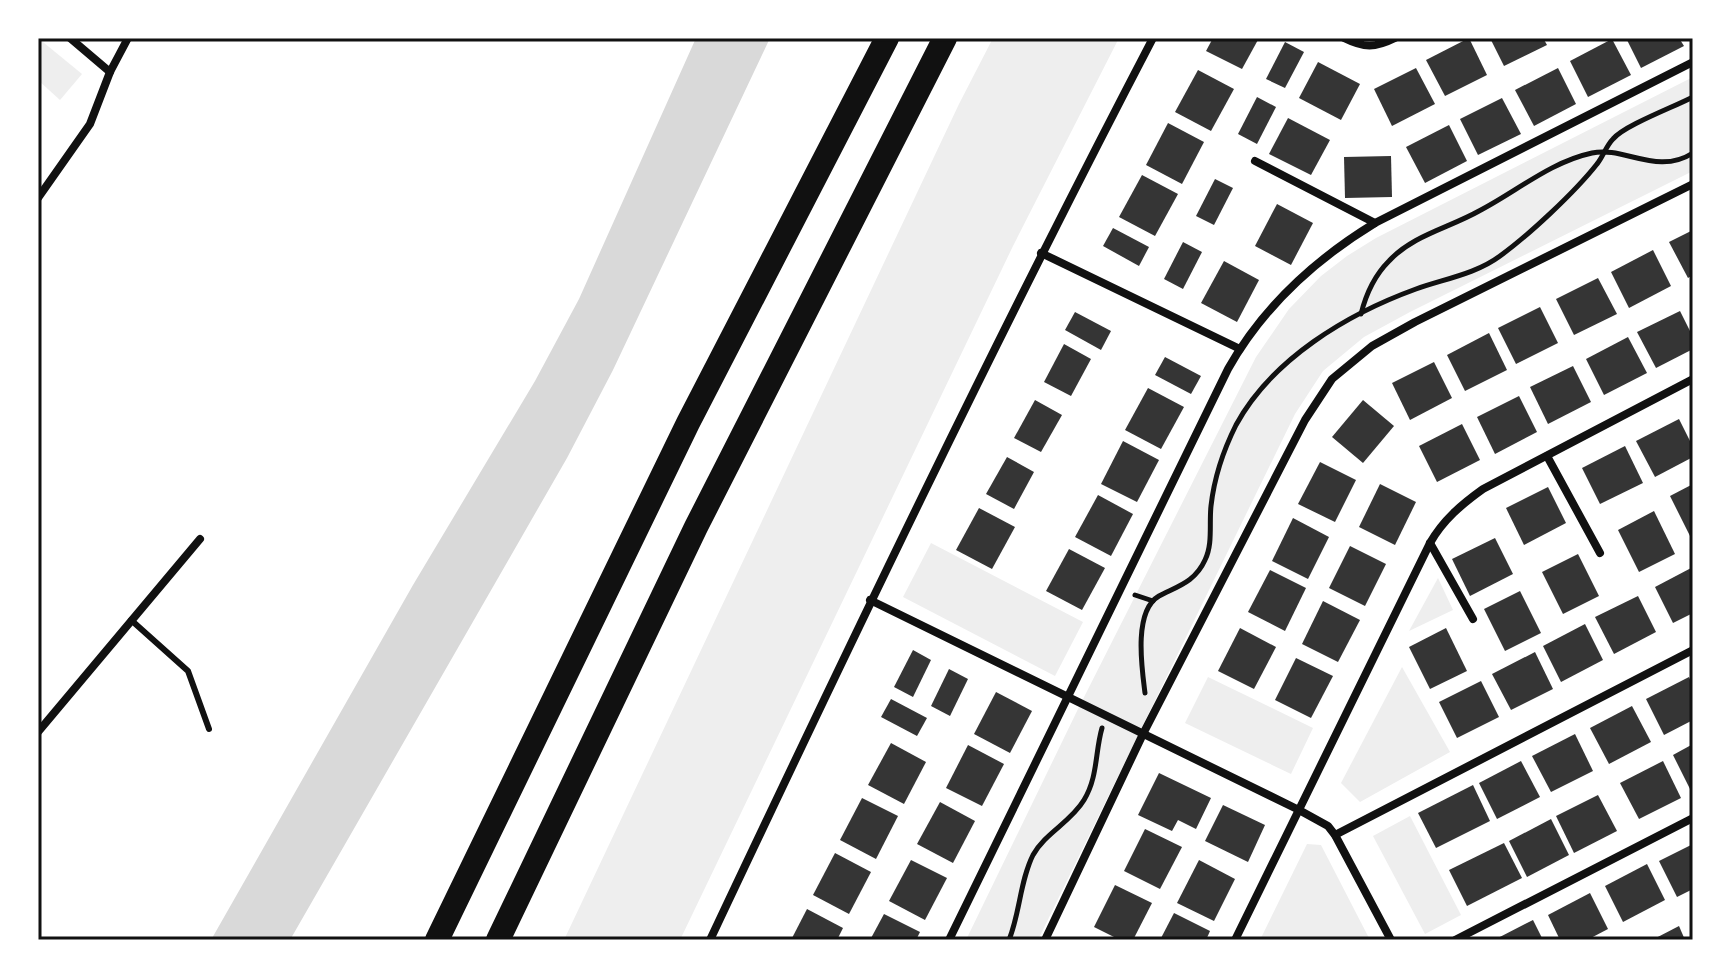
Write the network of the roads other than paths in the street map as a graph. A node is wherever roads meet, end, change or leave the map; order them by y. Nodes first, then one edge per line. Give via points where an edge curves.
1 (70, 38) edge
2 (128, 38) edge
3 (887, 38) edge
4 (945, 38) edge
5 (1153, 38) edge
6 (1344, 38) edge
7 (1395, 38) edge
8 (1693, 62) edge
9 (110, 72) junction
10 (1255, 161) dead end
11 (1693, 184) edge
12 (38, 198) edge
13 (1375, 223) junction
14 (1041, 253) junction
15 (1240, 349) junction
16 (1692, 381) edge
17 (1547, 456) junction
18 (200, 539) dead end
19 (1430, 543) junction
20 (1600, 553) dead end
21 (870, 600) junction
22 (1473, 619) dead end
23 (131, 620) junction
24 (1693, 650) edge
25 (1069, 697) junction
26 (209, 729) dead end
27 (38, 732) edge
28 (1143, 734) junction
29 (1299, 810) junction
30 (1693, 818) edge
31 (1335, 835) junction
32 (437, 940) edge
33 (498, 940) edge
34 (710, 940) edge
35 (949, 940) edge
36 (1045, 940) edge
37 (1235, 940) edge
38 (1391, 940) edge
39 (1455, 940) edge

1 - 9 street
2 - 9 street
3 - 32 highway via 695,409
4 - 33 highway via 696,527
5 - 14 street
6 - 7 street via 1372,47
8 - 13 street
9 - 12 street via 90,124
10 - 13 street
11 - 28 street via 1415,322 1372,346 1332,379 1305,420
13 - 15 street via 1312,266
14 - 15 street
14 - 21 street
15 - 25 street
16 - 17 street
17 - 19 street via 1467,500
17 - 20 street
18 - 23 street
19 - 22 street
19 - 29 street
21 - 25 street
21 - 34 street
23 - 26 lane via 188,671
23 - 27 street
24 - 31 street
25 - 28 street
25 - 35 street
28 - 29 street
28 - 36 street
29 - 31 street
29 - 37 street
30 - 39 street
31 - 38 street

